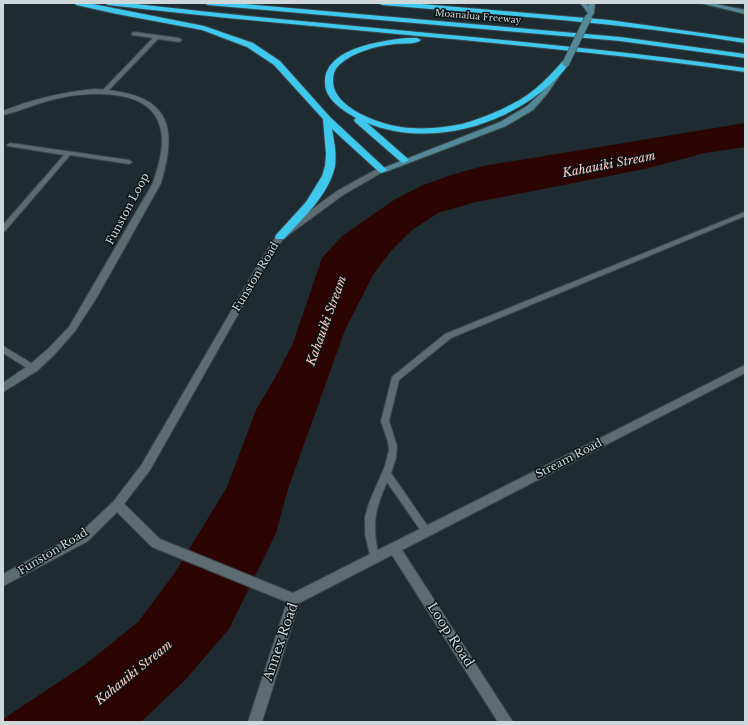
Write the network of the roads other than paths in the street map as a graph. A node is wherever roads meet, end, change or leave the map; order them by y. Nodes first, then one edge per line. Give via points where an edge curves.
1 (79, 3) edge
2 (108, 3) edge
3 (208, 3) edge
4 (382, 3) edge
5 (583, 3) edge
6 (592, 3) edge
7 (703, 3) edge
8 (745, 12) edge
9 (591, 13) junction
10 (134, 34) dead end
11 (157, 37) junction
12 (179, 40) dead end
13 (745, 40) edge
14 (745, 56) edge
15 (644, 57) junction
16 (566, 63) junction
17 (745, 70) edge
18 (104, 92) junction
19 (339, 104) junction
20 (3, 113) edge
21 (327, 119) junction
22 (10, 146) dead end
23 (68, 154) junction
24 (404, 160) junction
25 (129, 162) dead end
26 (382, 170) junction
27 (745, 214) edge
28 (3, 229) edge
29 (280, 237) junction
30 (3, 349) edge
31 (33, 368) junction
32 (745, 369) edge
33 (3, 388) edge
34 (386, 475) junction
35 (117, 505) junction
36 (426, 531) junction
37 (394, 547) junction
38 (374, 557) junction
39 (3, 580) edge
40 (294, 599) junction
41 (255, 722) edge
42 (506, 722) edge

1 - 21 highway via 204,28 250,45 277,64
2 - 15 highway
3 - 14 highway, Moanalua Freeway via 620,39
4 - 13 highway, Moanalua Freeway via 616,22
5 - 9 street
6 - 9 street, Funston Road
7 - 8 street
9 - 16 street, Funston Road, bridge
10 - 11 lane
11 - 12 lane
11 - 18 lane
15 - 17 highway
15 - 19 highway via 429,40 387,42 349,55 339,61 332,70 329,86
16 - 19 highway via 538,91 501,114 447,130 384,127 356,115
16 - 24 street, Funston Road via 545,93 530,108 503,124
18 - 20 street, Funston Loop via 61,96 33,102
18 - 31 street, Funston Loop via 137,98 152,108 163,122 166,140 161,170 157,182 79,319 51,352
19 - 24 highway
21 - 26 highway
21 - 29 highway via 330,156 327,176 321,188
22 - 23 lane
23 - 25 lane
23 - 28 lane
24 - 26 street, Funston Road
26 - 29 street, Funston Road via 340,193
27 - 34 lane via 448,336 395,379 385,421 393,443
29 - 35 street, Funston Road via 150,461
30 - 31 lane
31 - 33 street, Funston Loop
32 - 36 street, Stream Road
34 - 36 lane
34 - 38 lane via 371,512 369,524
35 - 39 street, Funston Road via 84,536
35 - 40 street via 149,537 165,547
36 - 37 street, Stream Road
37 - 38 street, Annex Road
37 - 42 street, Loop Road
38 - 40 street, Annex Road
40 - 41 street, Annex Road

